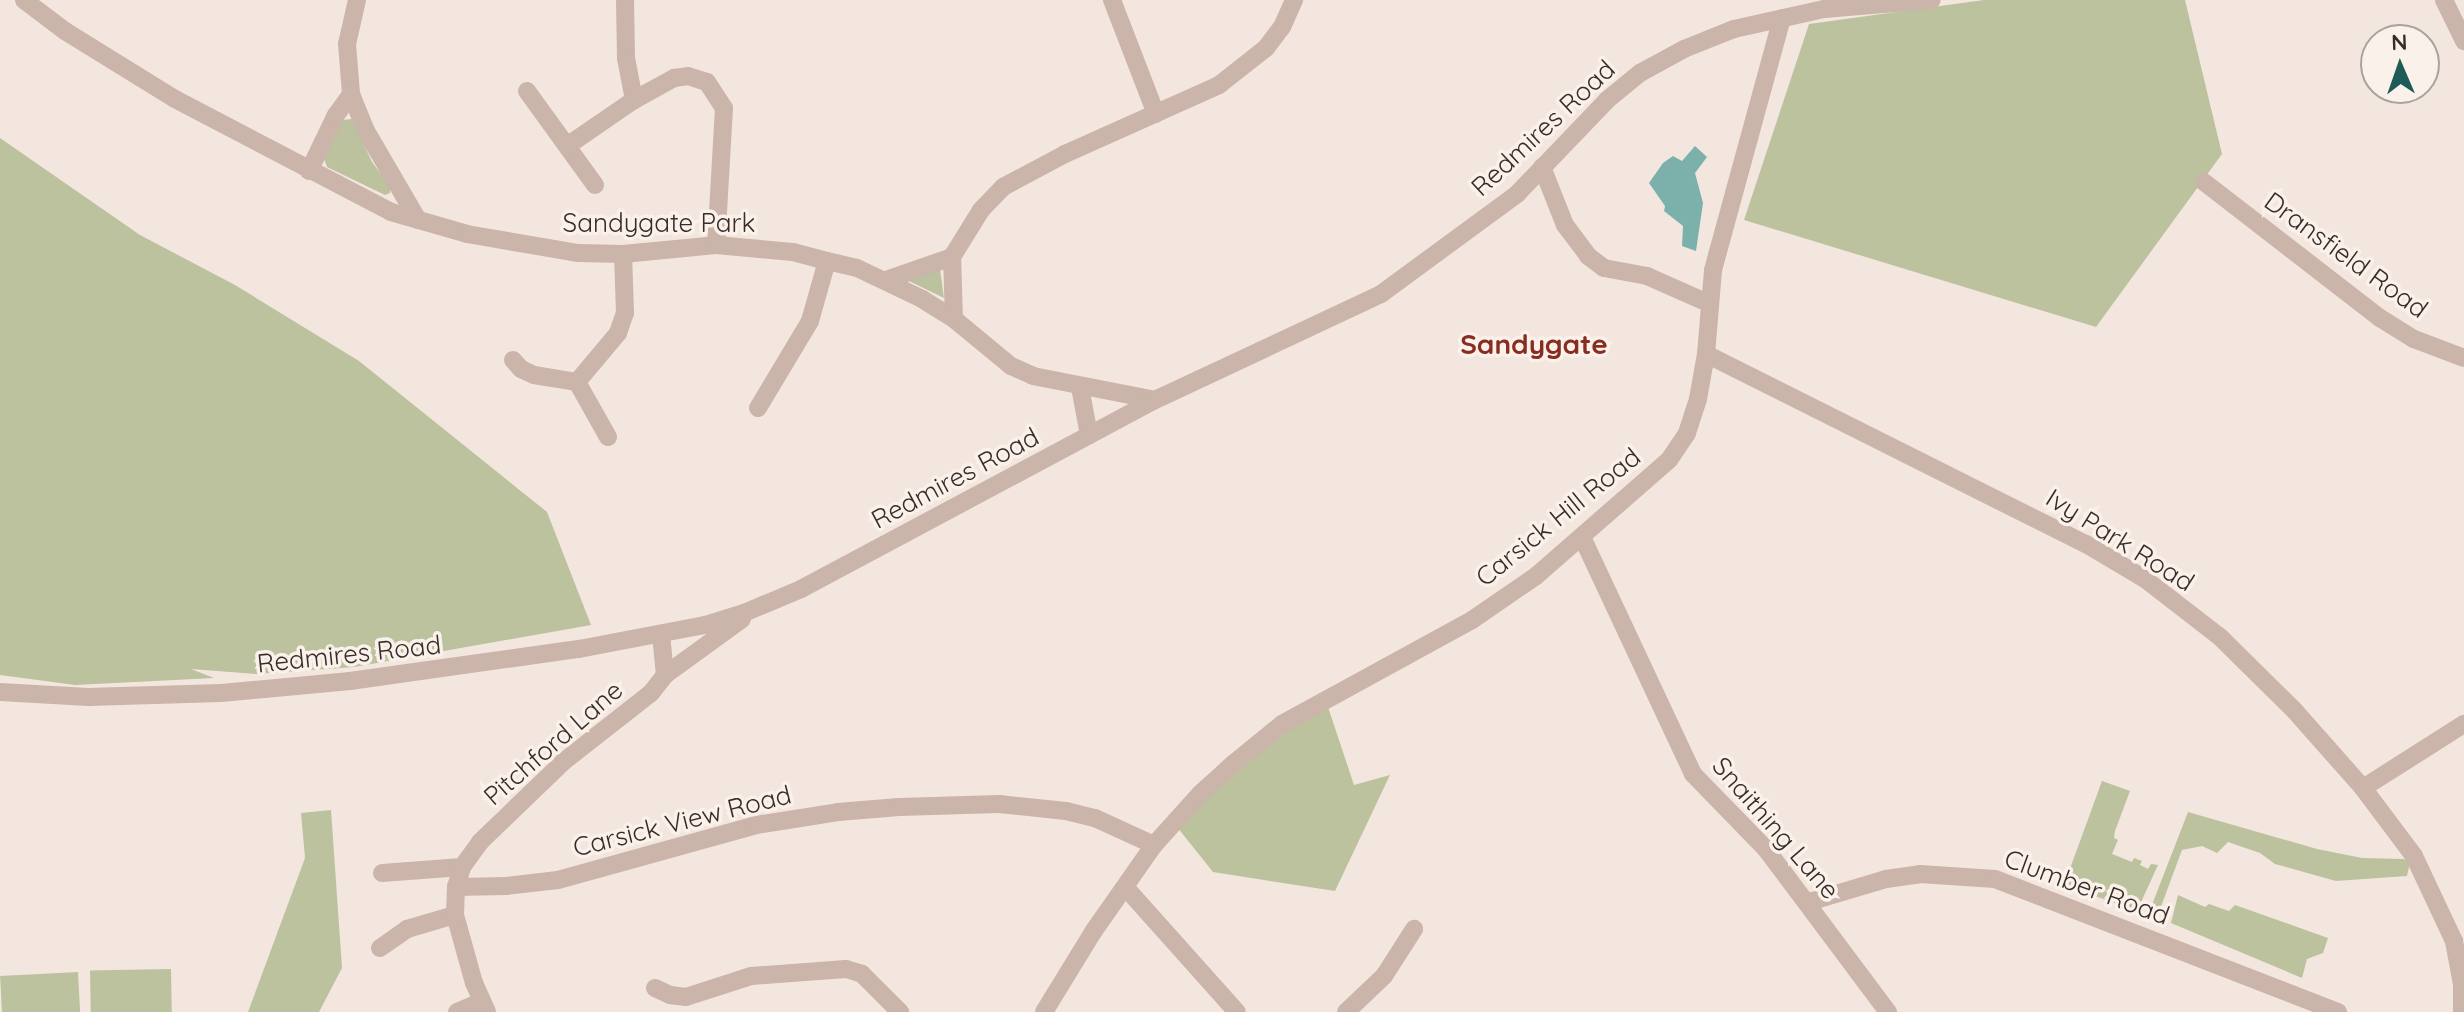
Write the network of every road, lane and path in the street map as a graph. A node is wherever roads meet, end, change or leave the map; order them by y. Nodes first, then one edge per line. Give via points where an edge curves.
1 (24, 0) edge
2 (357, 0) edge
3 (625, 0) edge
4 (1112, 0) edge
5 (1294, 0) edge
6 (1932, 0) edge
7 (2444, 0) edge
8 (1824, 4) edge
9 (1782, 18) junction
10 (2464, 41) edge
11 (527, 91) dead end
12 (351, 94) junction
13 (634, 100) junction
14 (1156, 114) junction
15 (567, 146) junction
16 (1542, 167) junction
17 (309, 171) junction
18 (2204, 182) dead end
19 (595, 185) dead end
20 (418, 220) junction
21 (716, 245) junction
22 (623, 254) junction
23 (952, 257) junction
24 (827, 261) junction
25 (886, 280) junction
26 (1708, 303) junction
27 (954, 319) junction
28 (1706, 354) junction
29 (2464, 358) edge
30 (513, 360) dead end
31 (577, 382) junction
32 (1080, 387) junction
33 (1155, 400) junction
34 (758, 408) dead end
35 (1089, 435) junction
36 (608, 437) dead end
37 (1582, 537) junction
38 (757, 608) junction
39 (661, 634) junction
40 (665, 675) junction
41 (0, 692) edge
42 (2464, 724) edge
43 (2363, 788) junction
44 (1154, 845) junction
45 (462, 867) junction
46 (382, 873) dead end
47 (456, 887) junction
48 (1126, 888) junction
49 (1809, 902) junction
50 (455, 915) junction
51 (1414, 929) dead end
52 (380, 948) dead end
53 (655, 988) dead end
54 (484, 1007) edge
55 (457, 1012) edge
56 (900, 1012) edge
57 (1044, 1012) edge
58 (1237, 1012) edge
59 (1346, 1012) edge
60 (1888, 1012) edge
61 (2338, 1012) edge
62 (2462, 1012) edge

1 - 17 street, Sandygate Park via 175,99
2 - 12 street via 347,44
3 - 13 street via 626,58
4 - 14 street
5 - 14 street via 1282,27 1244,67 1219,85
6 - 8 street, Redmires Road
7 - 10 street
8 - 9 street, Redmires Road
9 - 16 street, Redmires Road via 1722,34 1640,73
9 - 26 street, Carsick Hill Road
11 - 15 street
12 - 17 street
12 - 20 street via 365,129
13 - 15 street
13 - 21 street via 688,76 707,82 721,98
14 - 23 street via 1003,187 981,210
15 - 19 street
16 - 26 street via 1565,225 1588,256 1604,268 1647,276
16 - 33 street, Redmires Road via 1517,194 1381,294
17 - 20 street, Sandygate Park
18 - 29 street, Dransfield Road via 2380,318 2414,339
20 - 22 street, Sandygate Park via 524,245
21 - 22 street, Sandygate Park
21 - 24 street, Sandygate Park via 793,252
22 - 31 street via 625,313 618,333
23 - 25 street
23 - 27 street
24 - 25 street, Sandygate Park
24 - 34 street via 810,321
25 - 27 street, Sandygate Park
26 - 28 street, Carsick Hill Road
27 - 32 street, Sandygate Park via 1011,366
28 - 37 street, Carsick Hill Road via 1687,433 1669,460
28 - 43 street, Ivy Park Road via 2007,502 2145,579 2220,637
30 - 31 street via 534,375
31 - 36 street
32 - 33 street, Sandygate Park
32 - 35 street
33 - 35 street, Redmires Road
35 - 38 street, Redmires Road
37 - 44 street, Carsick Hill Road via 1472,620 1282,724 1200,794
37 - 49 street, Snaithing Lane via 1693,774
38 - 39 street, Redmires Road
38 - 40 street, Pitchford Lane
39 - 40 street
39 - 41 street, Redmires Road via 461,668 221,693 88,697
40 - 45 street, Pitchford Lane via 651,693 528,794
42 - 43 street
43 - 62 street, Ivy Park Road via 2432,888 2459,961
44 - 47 street, Carsick View Road via 1066,811 999,804 899,807 756,825 558,880
44 - 48 street, Carsick Hill Road
45 - 46 street
45 - 47 street, Pitchford Lane
47 - 50 street, Pitchford Lane
48 - 57 street, Carsick Hill Road
48 - 58 street
49 - 60 street, Snaithing Lane
49 - 61 street, Clumber Road via 1920,874 1995,879
50 - 52 street via 407,929
50 - 54 street, Pitchford Lane
51 - 59 street via 1384,976
53 - 56 street via 686,997 751,976 846,969 862,974
54 - 55 street

